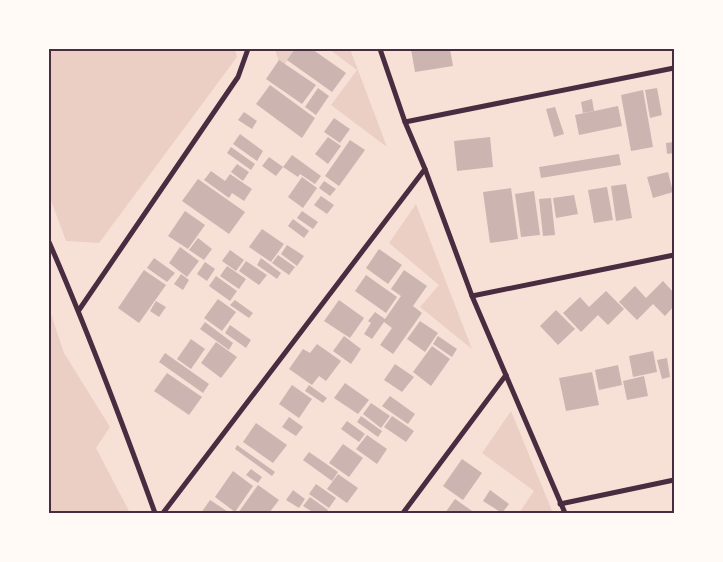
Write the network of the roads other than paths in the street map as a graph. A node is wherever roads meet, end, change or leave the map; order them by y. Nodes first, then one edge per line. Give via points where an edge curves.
1 (248, 49) edge
2 (380, 49) edge
3 (674, 68) edge
4 (405, 122) junction
5 (425, 169) junction
6 (49, 242) edge
7 (674, 255) edge
8 (472, 296) junction
9 (79, 310) junction
10 (506, 375) junction
11 (674, 480) edge
12 (560, 504) junction
13 (155, 513) edge
14 (163, 513) edge
15 (403, 513) edge
16 (565, 513) edge

1 - 9 street via 238,77
2 - 4 street
3 - 4 street
4 - 5 street
5 - 8 street
5 - 14 street
6 - 9 street
7 - 8 street
8 - 10 street
9 - 13 street
10 - 12 street
10 - 15 street
11 - 12 street
12 - 16 street

